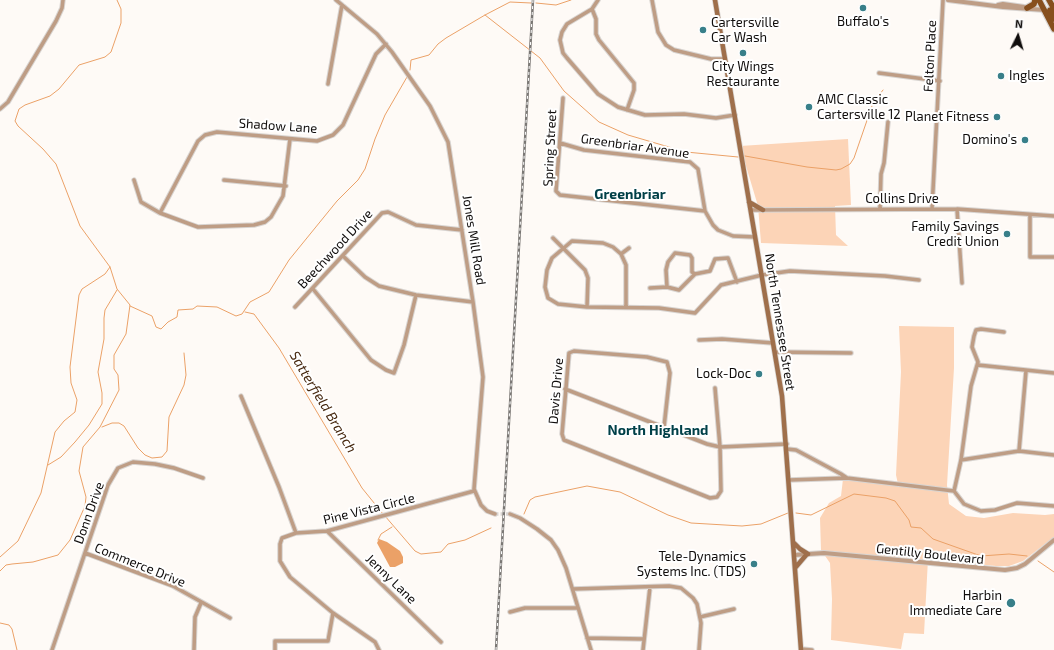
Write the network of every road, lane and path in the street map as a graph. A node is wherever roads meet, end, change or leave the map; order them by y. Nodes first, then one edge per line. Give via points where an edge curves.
1 (63, 0) edge
2 (336, 0) edge
3 (598, 0) edge
4 (652, 0) edge
5 (715, 0) edge
6 (943, 0) edge
7 (948, 0) edge
8 (1035, 0) edge
9 (1039, 0) edge
10 (1049, 0) edge
11 (342, 5) junction
12 (1027, 8) junction
13 (592, 9) junction
14 (1051, 10) edge
15 (1054, 19) edge
16 (1054, 29) edge
17 (386, 44) junction
18 (725, 59) junction
19 (879, 73) dead end
20 (940, 81) junction
21 (328, 84) dead end
22 (563, 98) dead end
23 (0, 109) edge
24 (627, 110) junction
25 (735, 115) junction
26 (888, 122) dead end
27 (290, 139) junction
28 (560, 143) junction
29 (134, 180) dead end
30 (224, 180) dead end
31 (286, 186) junction
32 (749, 201) junction
33 (932, 209) junction
34 (957, 209) junction
35 (705, 210) junction
36 (751, 210) junction
37 (763, 210) junction
38 (880, 210) junction
39 (160, 213) junction
40 (1030, 216) junction
41 (1053, 216) edge
42 (462, 230) junction
43 (755, 237) junction
44 (554, 238) dead end
45 (563, 247) junction
46 (629, 248) dead end
47 (621, 254) junction
48 (343, 256) junction
49 (1054, 257) edge
50 (695, 274) junction
51 (762, 275) junction
52 (920, 280) dead end
53 (737, 282) junction
54 (962, 283) dead end
55 (667, 287) junction
56 (650, 288) dead end
57 (313, 289) junction
58 (416, 295) junction
59 (474, 302) junction
60 (295, 307) dead end
61 (587, 307) junction
62 (626, 307) junction
63 (1004, 332) dead end
64 (699, 340) dead end
65 (773, 343) junction
66 (775, 352) junction
67 (851, 353) dead end
68 (978, 366) junction
69 (1026, 371) junction
70 (1054, 373) edge
71 (715, 388) dead end
72 (565, 389) junction
73 (241, 396) dead end
74 (664, 427) junction
75 (720, 447) junction
76 (787, 447) junction
77 (1019, 451) junction
78 (1054, 455) edge
79 (961, 460) junction
80 (203, 478) dead end
81 (847, 478) junction
82 (789, 480) junction
83 (474, 491) junction
84 (954, 491) junction
85 (1053, 506) edge
86 (495, 514) tunnel mouth
87 (510, 514) tunnel mouth
88 (328, 531) junction
89 (296, 533) junction
90 (1054, 540) edge
91 (793, 542) junction
92 (85, 553) junction
93 (808, 554) junction
94 (794, 555) junction
95 (795, 568) junction
96 (650, 587) junction
97 (573, 589) junction
98 (201, 603) junction
99 (578, 608) junction
100 (734, 609) dead end
101 (510, 612) dead end
102 (333, 613) junction
103 (700, 617) junction
104 (230, 618) dead end
105 (587, 638) junction
106 (643, 639) junction
107 (442, 642) dead end
108 (52, 650) edge
109 (194, 650) edge
110 (275, 650) edge
111 (379, 650) edge
112 (591, 650) edge
113 (643, 650) edge
114 (699, 650) edge
115 (801, 650) edge
116 (812, 650) edge

1 - 23 street via 56,21 8,102
2 - 11 street, Jones Mill Road
3 - 13 street
4 - 18 street via 658,32 666,45 674,50 711,59
5 - 18 main road, North Tennessee Street
6 - 20 street, Felton Place
7 - 12 street via 1018,5
8 - 12 main road via 1034,4
9 - 14 main road
10 - 14 main road
11 - 17 street, Jones Mill Road
11 - 21 street
12 - 14 street
13 - 24 street via 599,40 634,83
13 - 24 street via 571,20 564,28 560,40 563,53 598,94
14 - 15 main road
14 - 16 main road
17 - 27 street, Shadow Lane via 376,54 339,130 329,138 317,141
17 - 42 street, Jones Mill Road via 422,94 445,135
18 - 25 main road, North Tennessee Street
19 - 20 street
20 - 33 street, Felton Place
22 - 28 street, Spring Street
24 - 25 street via 658,116 684,114 716,118
25 - 32 main road, North Tennessee Street
26 - 38 street via 881,174
27 - 31 street
27 - 39 street, Shadow Lane via 217,132 204,135 198,141
28 - 35 street, Greenbriar Avenue via 584,150 690,162 698,169
28 - 35 street, Spring Street via 556,191 560,195
29 - 39 street via 141,202
30 - 31 street
31 - 39 street via 271,217 254,225 198,227
32 - 36 main road, North Tennessee Street
32 - 37 main road
33 - 34 street, Collins Drive
33 - 38 street, Collins Drive
34 - 40 street, Collins Drive
34 - 54 street
35 - 43 street, Greenbriar Avenue via 718,230 733,236
36 - 37 street, Collins Drive
36 - 43 main road, North Tennessee Street
37 - 38 street, Collins Drive
40 - 41 street, Collins Drive
40 - 49 street via 1030,257
42 - 48 street, Beechwood Drive via 416,225 386,212 378,217
42 - 59 street, Jones Mill Road
43 - 51 main road, North Tennessee Street
44 - 45 street
45 - 47 street via 572,241 603,243
45 - 61 street via 585,270 588,278
45 - 61 street via 552,258 547,270 545,287 548,298 558,304
46 - 47 street
47 - 62 street via 626,265
48 - 57 street, Beechwood Drive
48 - 58 street via 372,282
50 - 53 street via 710,271 715,259 728,258
50 - 55 street via 679,290
50 - 55 street via 692,272 690,255 674,253 666,270
51 - 52 street via 802,271
51 - 53 street
51 - 65 main road, North Tennessee Street
53 - 62 street via 721,285 695,312
55 - 56 street
57 - 58 street via 371,360 394,373 404,345
57 - 60 street, Beechwood Drive
58 - 59 street
59 - 83 street, Jones Mill Road via 483,377
61 - 62 street
63 - 68 street via 976,330 972,347
64 - 65 street
65 - 66 main road, North Tennessee Street
66 - 67 street
66 - 76 main road, North Tennessee Street
68 - 69 street
68 - 79 street via 972,386
69 - 70 street
69 - 77 street
71 - 75 street, Davis Drive
72 - 74 street
72 - 74 street, Davis Drive via 568,356 574,351 665,361 669,364 670,373
72 - 75 street, Davis Drive via 562,434 566,442 710,498 716,497 721,491
73 - 89 street
74 - 75 street
75 - 76 street
76 - 81 street
76 - 82 main road, North Tennessee Street
77 - 78 street
77 - 79 street
79 - 84 street
80 - 92 street, Donn Drive via 155,464 133,462 118,468 108,485
81 - 82 street
81 - 84 street
82 - 91 main road, North Tennessee Street
83 - 86 street via 483,507
83 - 88 street, Pine Vista Circle
84 - 85 street via 964,504 981,511 1017,504
87 - 97 street via 537,528 554,543
88 - 89 street, Pine Vista Circle
88 - 107 street, Jenny Lane
89 - 102 street, Pine Vista Circle via 282,538 280,561 290,577
90 - 93 street, Gentilly Boulevard via 1025,564 1005,570
91 - 93 main road
91 - 94 main road, North Tennessee Street
92 - 98 street, Commerce Drive via 174,586
92 - 108 street, Donn Drive
93 - 94 street, Gentilly Boulevard
93 - 95 main road
94 - 95 main road, North Tennessee Street
95 - 115 main road, North Tennessee Street
96 - 97 street
96 - 103 street via 681,588 693,598
96 - 106 street
97 - 99 street
98 - 104 street, Commerce Drive
98 - 109 street via 195,617
99 - 101 street via 524,608
99 - 105 street
100 - 103 street
102 - 110 street via 328,641 275,641
102 - 111 street, Pine Vista Circle via 375,642
103 - 114 street
105 - 106 street
105 - 112 street
106 - 113 street
115 - 116 street

